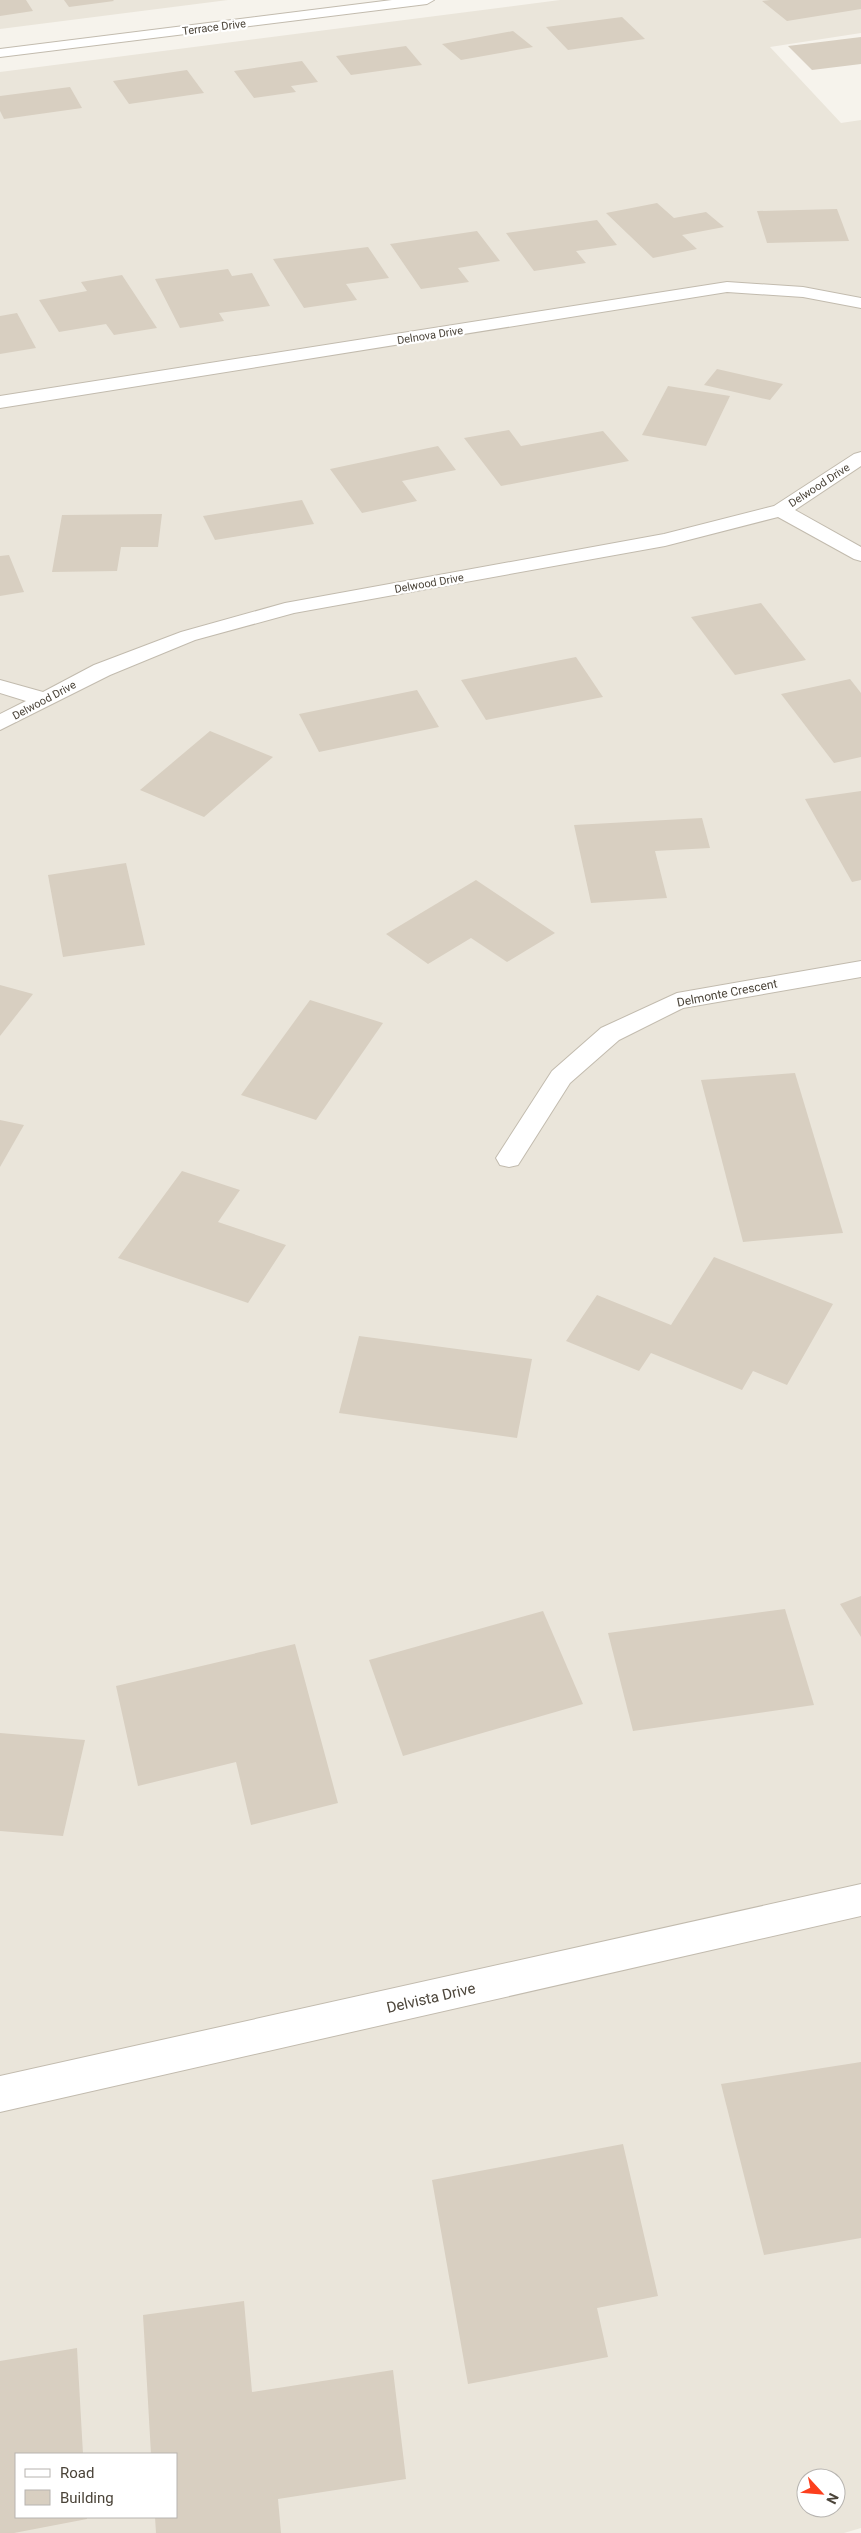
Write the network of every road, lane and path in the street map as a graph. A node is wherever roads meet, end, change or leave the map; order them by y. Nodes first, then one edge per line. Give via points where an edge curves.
1 (427, 0) edge
2 (0, 53) edge
3 (861, 303) edge
4 (0, 402) edge
5 (861, 458) edge
6 (781, 510) junction
7 (861, 555) edge
8 (0, 686) edge
9 (45, 700) junction
10 (0, 723) edge
11 (861, 969) edge
12 (510, 1158) dead end
13 (861, 1900) edge
14 (0, 2094) edge

1 - 2 street, Terrace Drive
3 - 4 street, Delnova Drive via 803,292 727,287
5 - 6 street, Delwood Drive
6 - 7 street
6 - 9 street, Delwood Drive via 665,540 292,607 188,636 102,670
8 - 9 street
9 - 10 street, Delwood Drive
11 - 12 street, Delmonte Crescent via 677,1001 610,1034 561,1077
13 - 14 street, Delvista Drive

